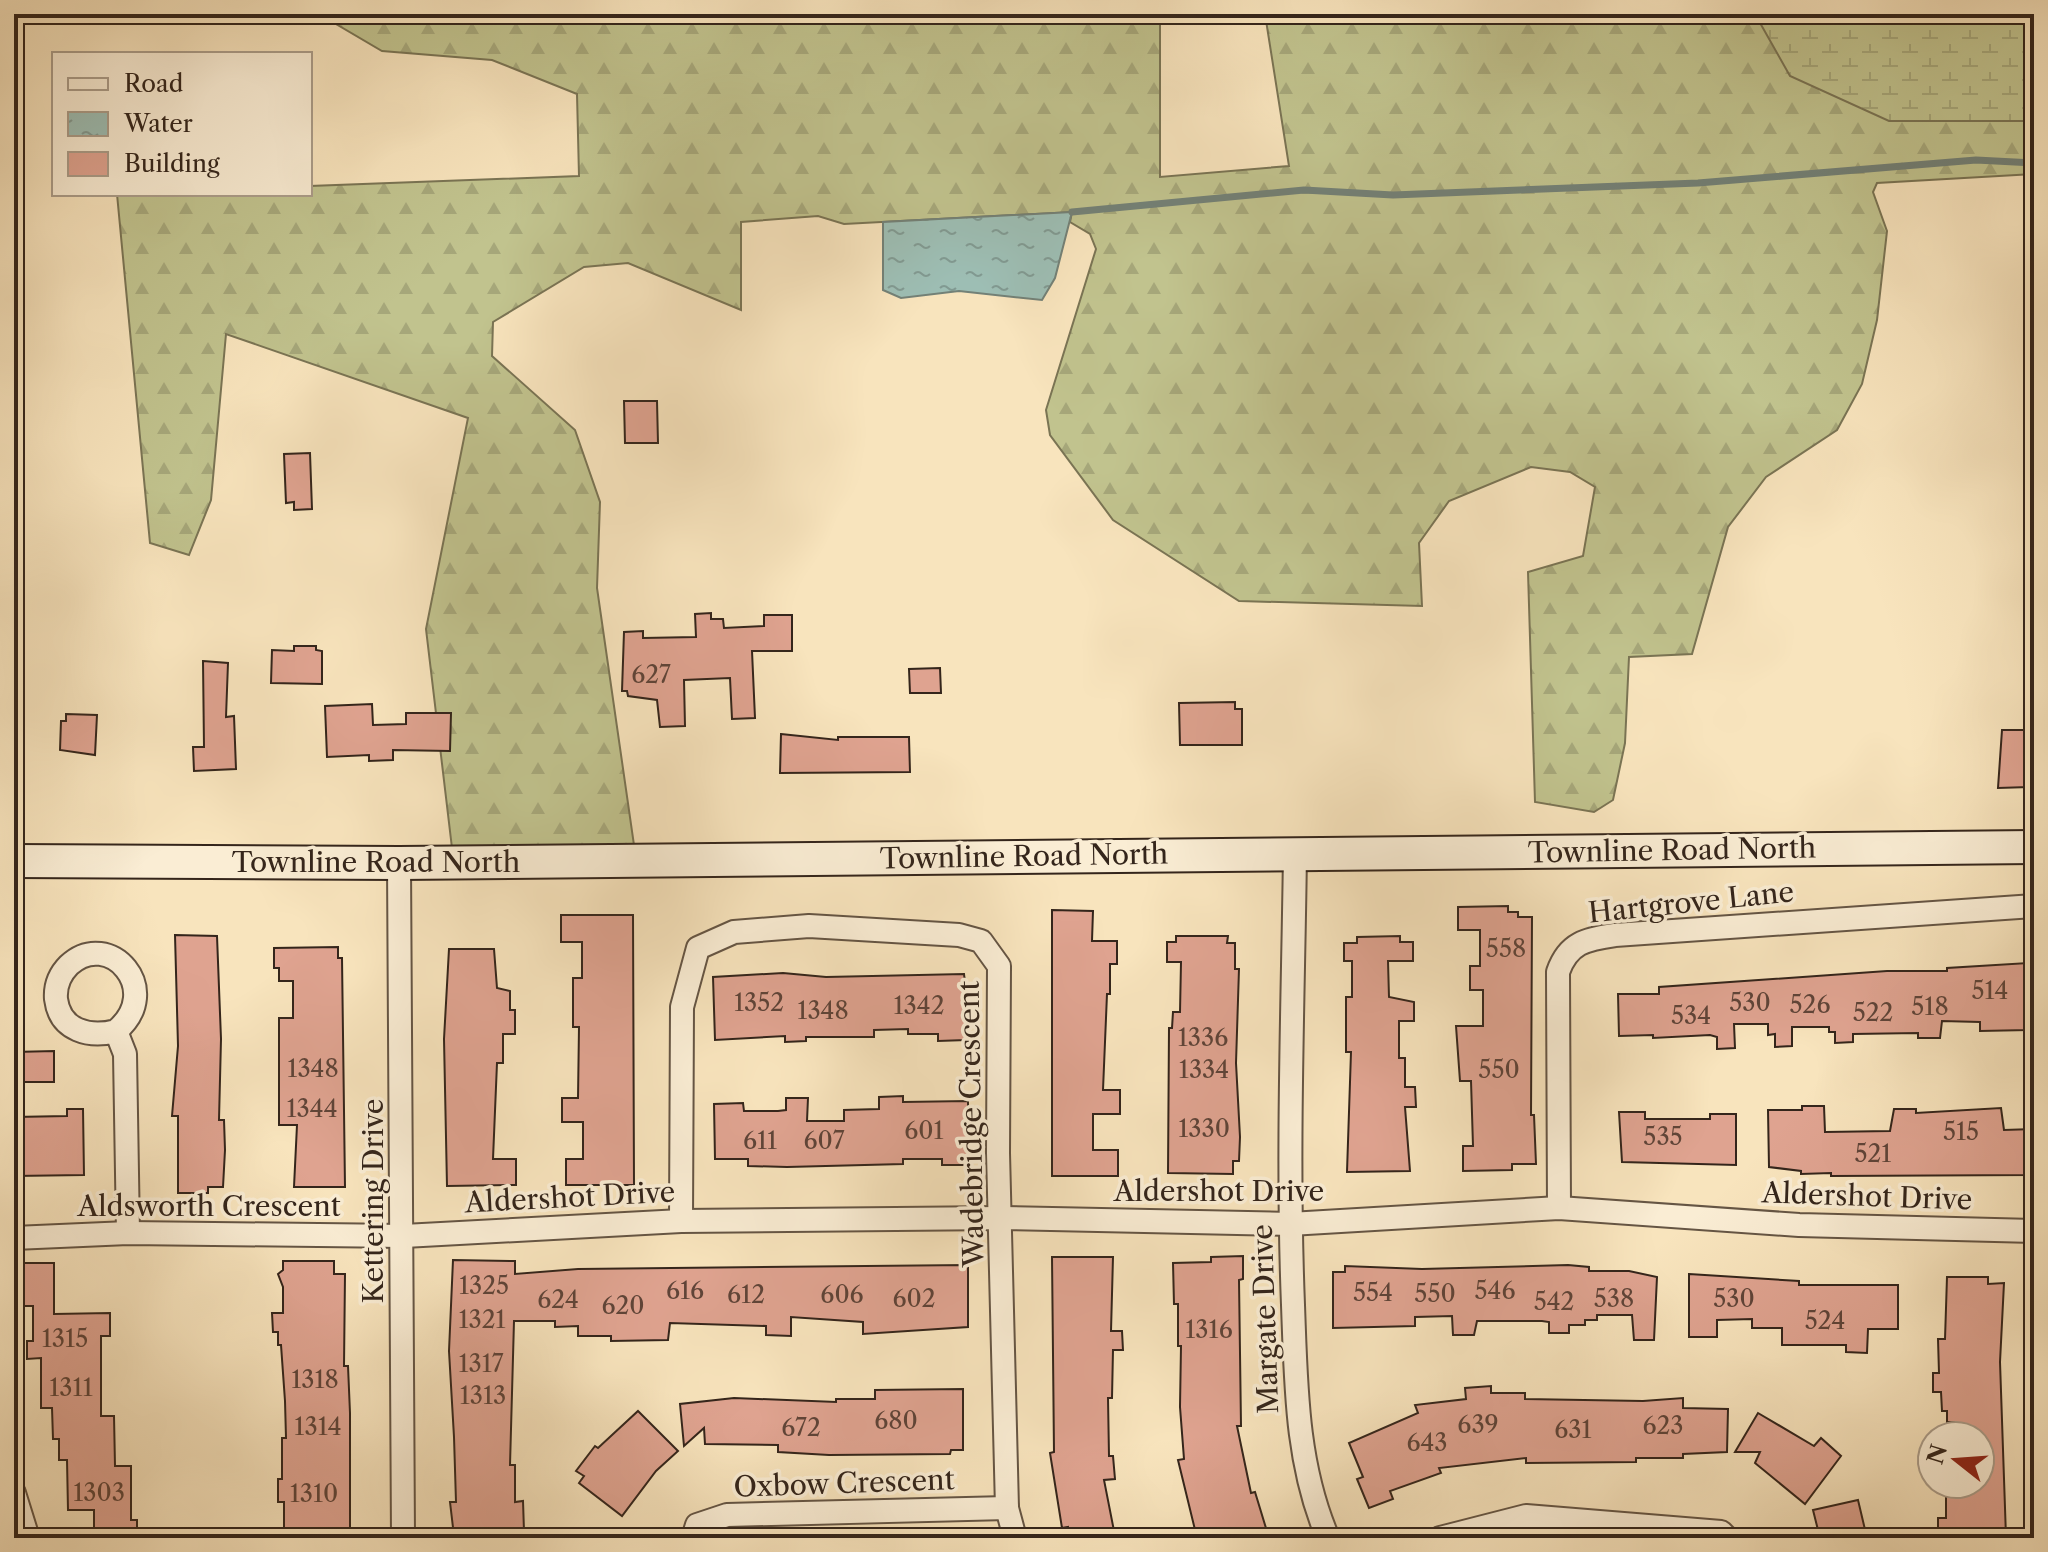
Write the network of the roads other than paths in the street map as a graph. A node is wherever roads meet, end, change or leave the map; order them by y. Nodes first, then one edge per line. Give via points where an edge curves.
1 (2034, 847) edge
2 (1295, 853) junction
3 (14, 861) edge
4 (399, 863) junction
5 (2034, 906) edge
6 (116, 1031) dead end
7 (1559, 1208) junction
8 (1001, 1218) junction
9 (681, 1221) junction
10 (1290, 1224) junction
11 (2034, 1231) edge
12 (128, 1233) junction
13 (404, 1236) junction
14 (14, 1238) edge
15 (14, 1493) edge
16 (1007, 1508) junction
17 (28, 1538) edge
18 (403, 1538) edge
19 (693, 1538) edge
20 (1015, 1538) edge
21 (1328, 1538) edge
22 (1440, 1538) edge
23 (1727, 1538) edge

1 - 2 main road, Townline Road North
2 - 4 main road, Townline Road North
2 - 10 street, Margate Drive
3 - 4 main road, Townline Road North
4 - 13 street, Kettering Drive
5 - 7 street, Hartgrove Lane via 1615,935 1573,945 1558,972
6 - 12 street via 125,1054
7 - 10 street, Aldershot Drive
7 - 11 street, Aldershot Drive via 1799,1225
8 - 9 street, Aldershot Drive
8 - 9 street, Wadebridge Crescent via 999,966 981,941 959,935 809,926 734,932 698,948 682,1007
8 - 10 street, Aldershot Drive
8 - 16 street, Wadebridge Crescent
9 - 13 street, Aldershot Drive
10 - 21 street, Margate Drive via 1298,1417 1315,1508
12 - 13 street, Aldsworth Crescent
12 - 14 street, Aldsworth Crescent
13 - 18 street, Kettering Drive
15 - 17 street
16 - 19 street, Oxbow Crescent via 727,1515 697,1525
16 - 20 street, Wadebridge Crescent
22 - 23 street via 1526,1516 1721,1532

